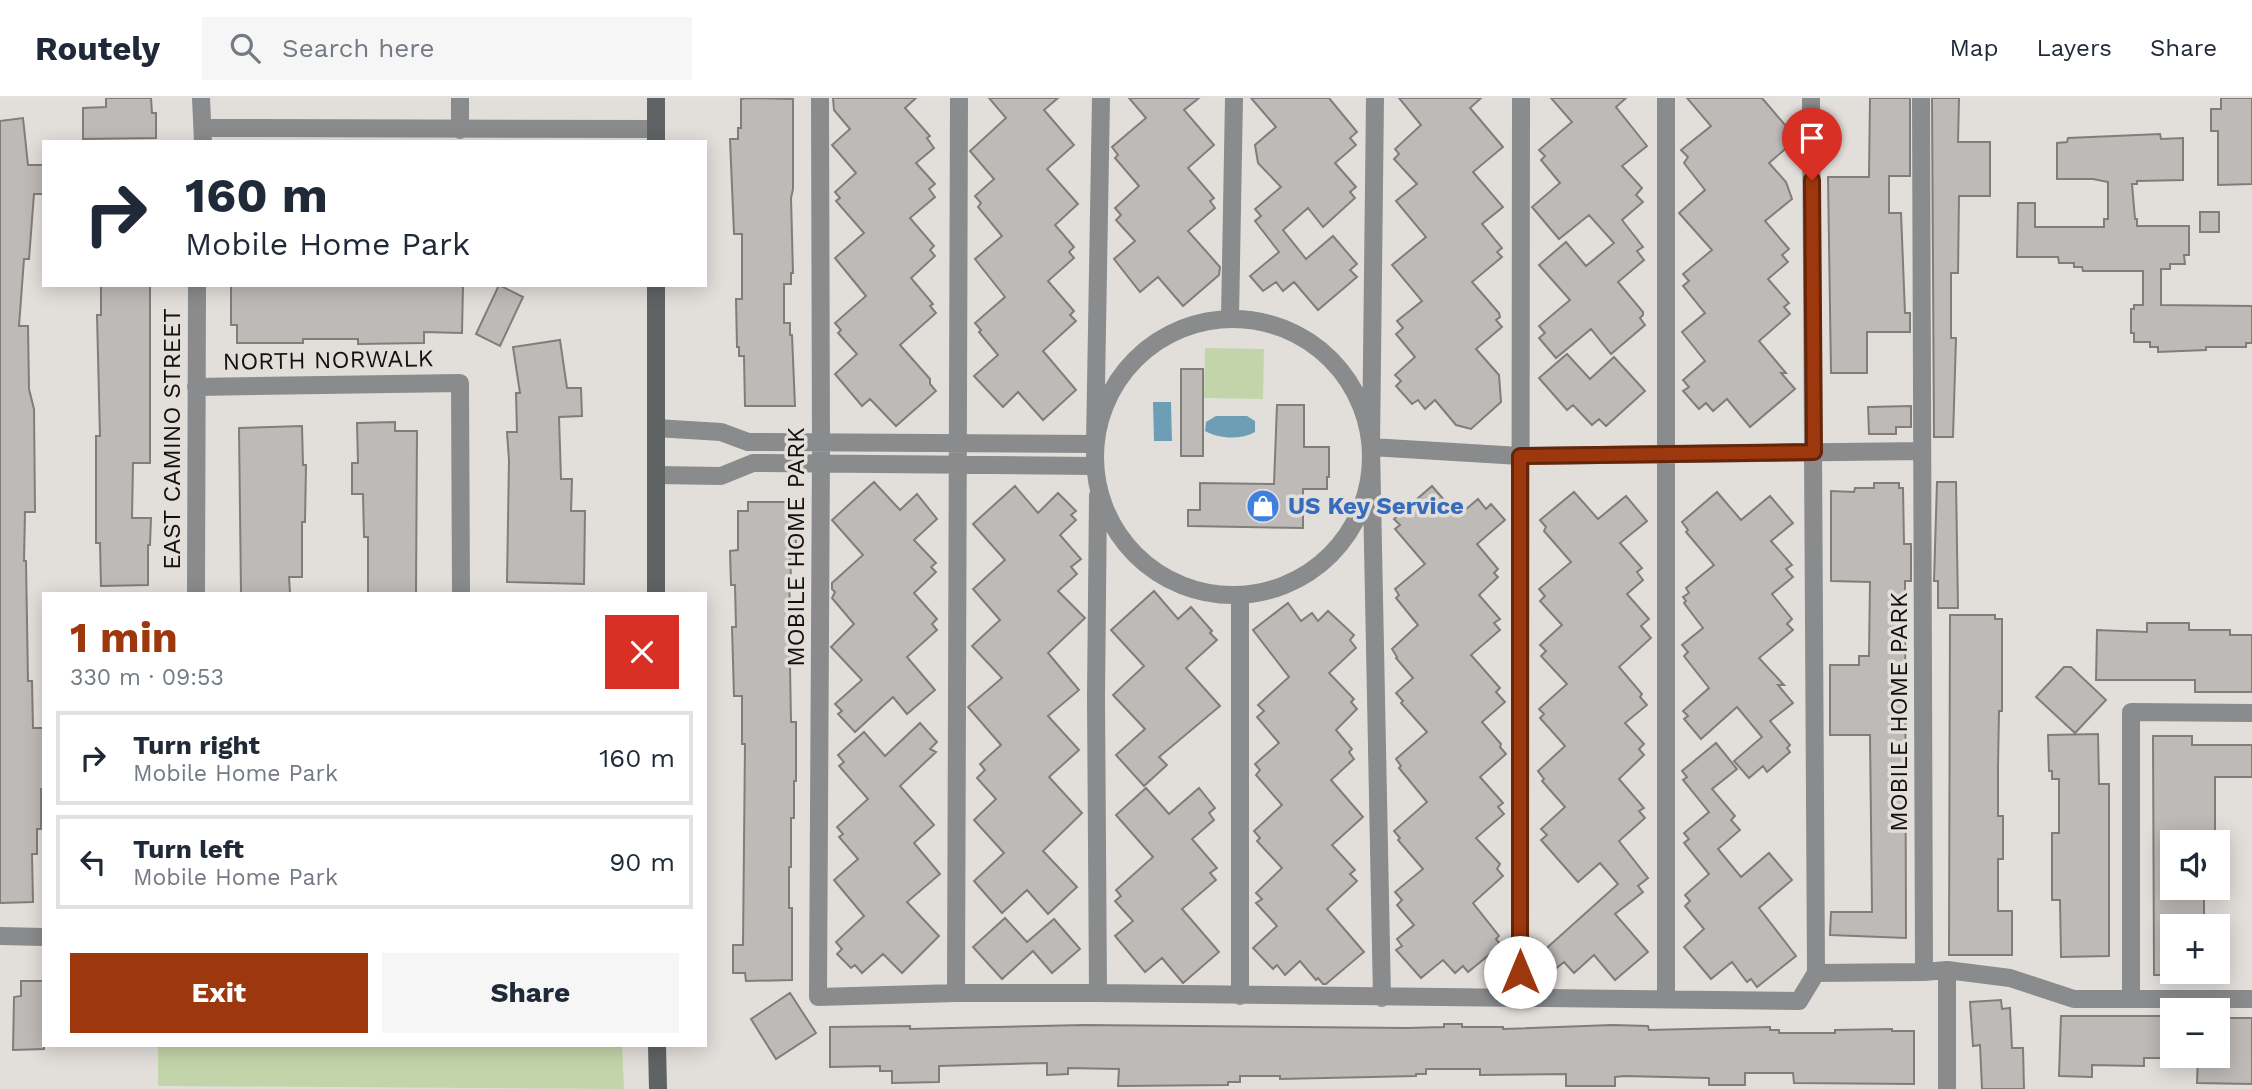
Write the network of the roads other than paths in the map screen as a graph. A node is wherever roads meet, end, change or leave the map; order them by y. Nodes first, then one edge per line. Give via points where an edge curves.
1 (201, 98) edge
2 (460, 98) edge
3 (656, 98) edge
4 (820, 98) edge
5 (959, 98) edge
6 (1101, 98) edge
7 (1234, 98) edge
8 (1375, 98) edge
9 (1521, 98) edge
10 (1667, 98) edge
11 (1811, 98) edge
12 (1921, 98) edge
13 (460, 130) junction
14 (203, 135) edge
15 (656, 135) edge
16 (197, 287) edge
17 (656, 287) edge
18 (1230, 318) junction
19 (196, 387) junction
20 (656, 428) junction
21 (821, 442) junction
22 (958, 442) junction
23 (1095, 444) junction
24 (1371, 447) junction
25 (1922, 451) junction
26 (1814, 452) junction
27 (1667, 454) junction
28 (1520, 456) junction
29 (821, 463) junction
30 (958, 464) junction
31 (1095, 466) junction
32 (656, 475) junction
33 (1098, 488) junction
34 (196, 592) edge
35 (461, 592) edge
36 (656, 592) edge
37 (1240, 596) junction
38 (2252, 713) edge
39 (0, 936) edge
40 (42, 937) edge
41 (1947, 970) junction
42 (1924, 972) junction
43 (1816, 973) junction
44 (956, 993) junction
45 (1098, 993) junction
46 (1240, 996) junction
47 (1382, 998) junction
48 (1520, 999) junction
49 (1666, 999) junction
50 (2131, 999) junction
51 (2252, 999) edge
52 (657, 1047) edge
53 (658, 1089) edge
54 (1947, 1089) edge

1 - 14 street
2 - 13 street
3 - 15 main road
4 - 21 street, MOBILE HOME PARK
5 - 22 street
6 - 23 street
7 - 18 street
8 - 24 street
9 - 28 street
10 - 27 street
11 - 26 street
12 - 25 street, MOBILE HOME PARK
13 - 14 street
13 - 15 street
16 - 19 street, EAST CAMINO STREET
17 - 20 main road
18 - 23 street via 1190,325 1154,343 1125,370 1105,405
18 - 24 street via 1271,323 1309,341 1341,369 1362,406
19 - 34 street, EAST CAMINO STREET
19 - 35 street, NORTH NORWALK via 460,383
20 - 21 street via 721,432 748,442
20 - 32 main road
21 - 22 street
21 - 29 street, MOBILE HOME PARK
22 - 23 street
22 - 30 street
23 - 31 street
24 - 28 street
24 - 37 street via 1367,491 1350,532 1321,565 1282,586
24 - 47 street
25 - 26 street
25 - 42 street, MOBILE HOME PARK
26 - 27 street
26 - 43 street
27 - 28 street
27 - 49 street
28 - 48 street
29 - 30 street
29 - 32 street via 753,463 721,476
29 - 44 street, MOBILE HOME PARK via 817,997
30 - 31 street
30 - 44 street
31 - 33 street
32 - 36 main road
33 - 37 street via 1117,533 1150,568 1192,590
33 - 45 street
37 - 46 street
38 - 50 street via 2131,712
39 - 40 street
41 - 42 street
41 - 50 street via 2010,978 2074,999
41 - 54 street
42 - 43 street
43 - 49 street via 1799,1001
44 - 45 street
45 - 46 street
46 - 47 street
47 - 48 street
48 - 49 street
50 - 51 street
52 - 53 main road

